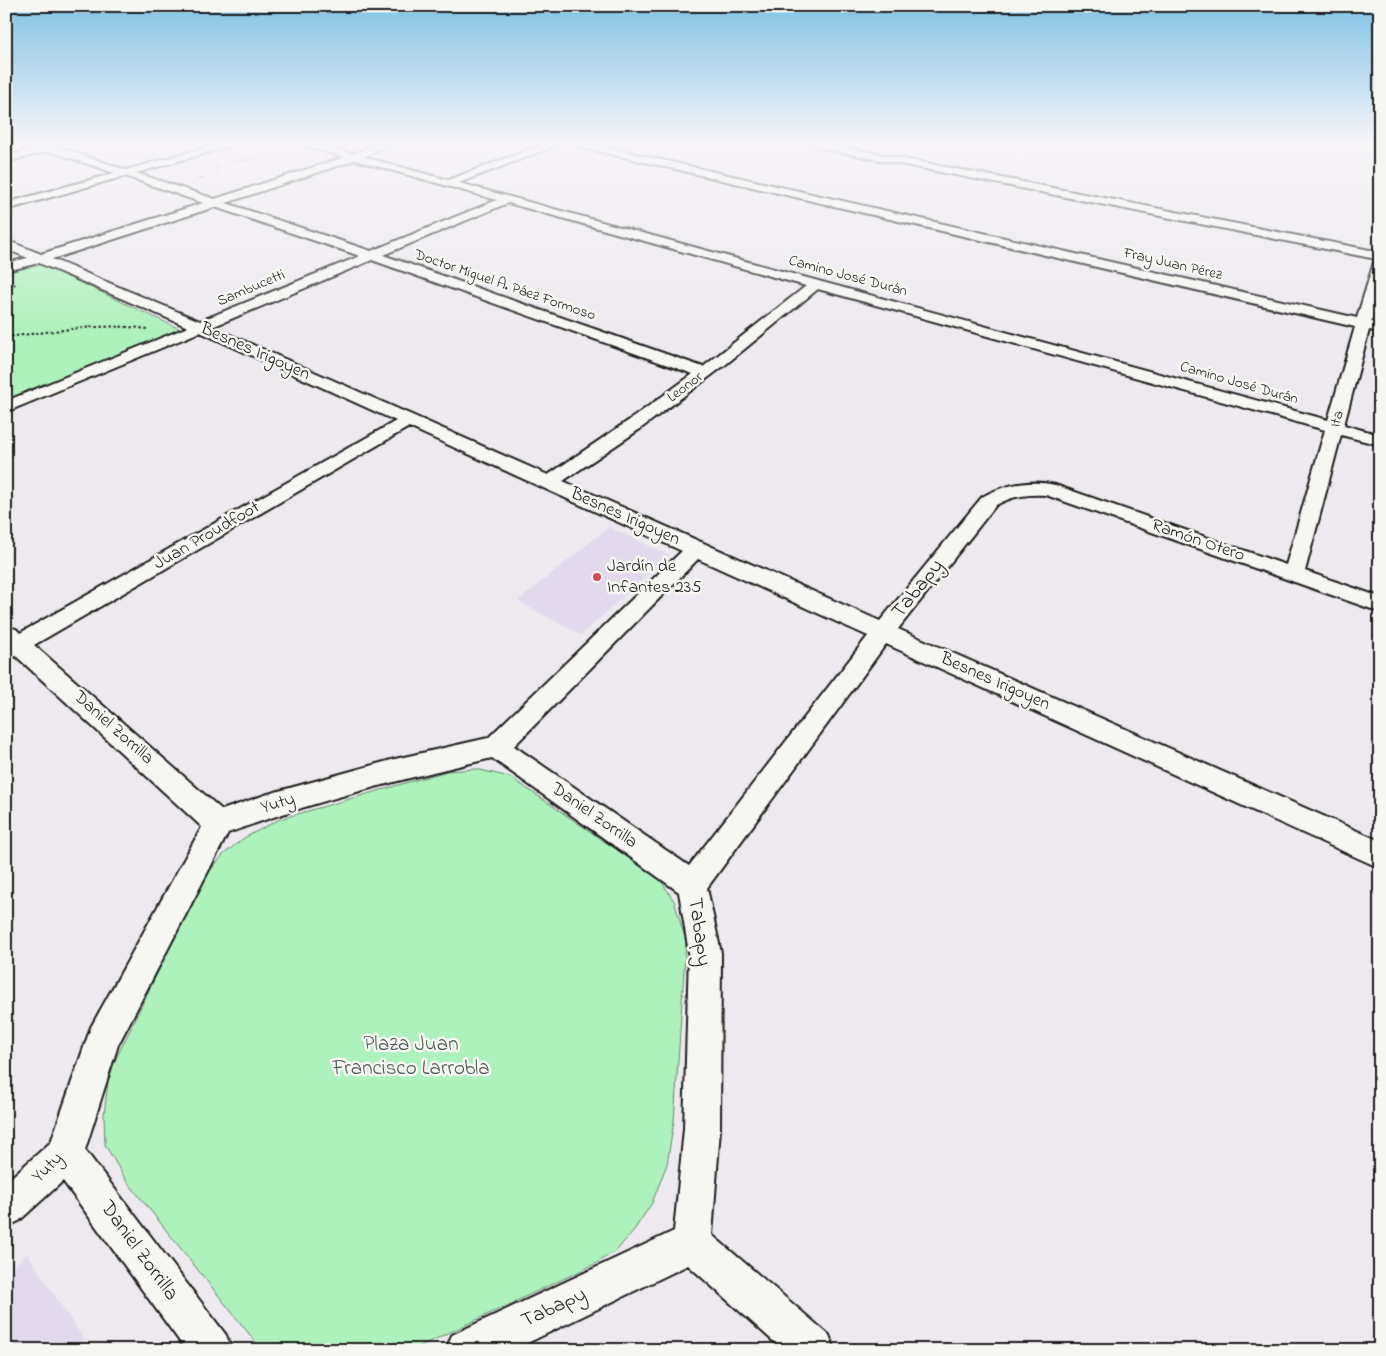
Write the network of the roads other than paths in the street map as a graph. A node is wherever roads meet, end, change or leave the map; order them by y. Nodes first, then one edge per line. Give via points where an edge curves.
1 (200, 207) edge
2 (226, 207) edge
3 (488, 207) edge
4 (538, 207) edge
5 (855, 207) edge
6 (1134, 207) edge
7 (6, 244) edge
8 (370, 255) junction
9 (1380, 256) edge
10 (41, 258) junction
11 (1380, 262) edge
12 (6, 267) edge
13 (816, 284) junction
14 (1372, 326) edge
15 (201, 327) junction
16 (705, 373) junction
17 (6, 407) edge
18 (408, 421) junction
19 (1335, 427) junction
20 (1380, 440) edge
21 (548, 483) junction
22 (1015, 490) joint
23 (697, 548) junction
24 (1294, 575) junction
25 (1380, 605) edge
26 (883, 632) junction
27 (11, 643) edge
28 (496, 747) junction
29 (218, 824) junction
30 (1380, 855) edge
31 (692, 885) junction
32 (65, 1154) junction
33 (6, 1208) edge
34 (692, 1243) junction
35 (211, 1350) edge
36 (467, 1350) edge
37 (814, 1350) edge

1 - 10 street
2 - 8 street, Doctor Miguel A. Páez Formoso
3 - 8 street, Sambucetti
4 - 13 street, Camino José Durán
5 - 14 street, Fray Juan Pérez
6 - 9 street
7 - 10 street, Besnes Irigoyen
8 - 15 street, Sambucetti
8 - 16 street, Doctor Miguel A. Páez Formoso
10 - 12 street
10 - 15 street, Besnes Irigoyen
11 - 14 street, Ita
13 - 16 street, Leonor
13 - 19 street, Camino José Durán
14 - 19 street, Ita
15 - 17 street, Sambucetti
15 - 18 street, Besnes Irigoyen
16 - 21 street, Leonor
18 - 21 street, Besnes Irigoyen
18 - 27 street, Juan Proudfoot
19 - 20 street, Camino José Durán
19 - 24 street, Ita
21 - 23 street, Besnes Irigoyen
22 - 24 street, Ramón Otero via 1048,489
22 - 26 street, Tabapy via 988,501
23 - 26 street, Besnes Irigoyen
23 - 28 street
24 - 25 street, Ramón Otero
26 - 30 street, Besnes Irigoyen
26 - 31 street, Tabapy
27 - 29 street, Daniel Zorrilla
28 - 29 street, Yuty via 395,770 268,806
28 - 31 street, Daniel Zorrilla
29 - 32 street, Yuty via 103,1039
31 - 34 street, Tabapy via 705,953 702,1129
32 - 33 street, Yuty
32 - 35 street, Daniel Zorrilla
34 - 36 street, Tabapy
34 - 37 street

